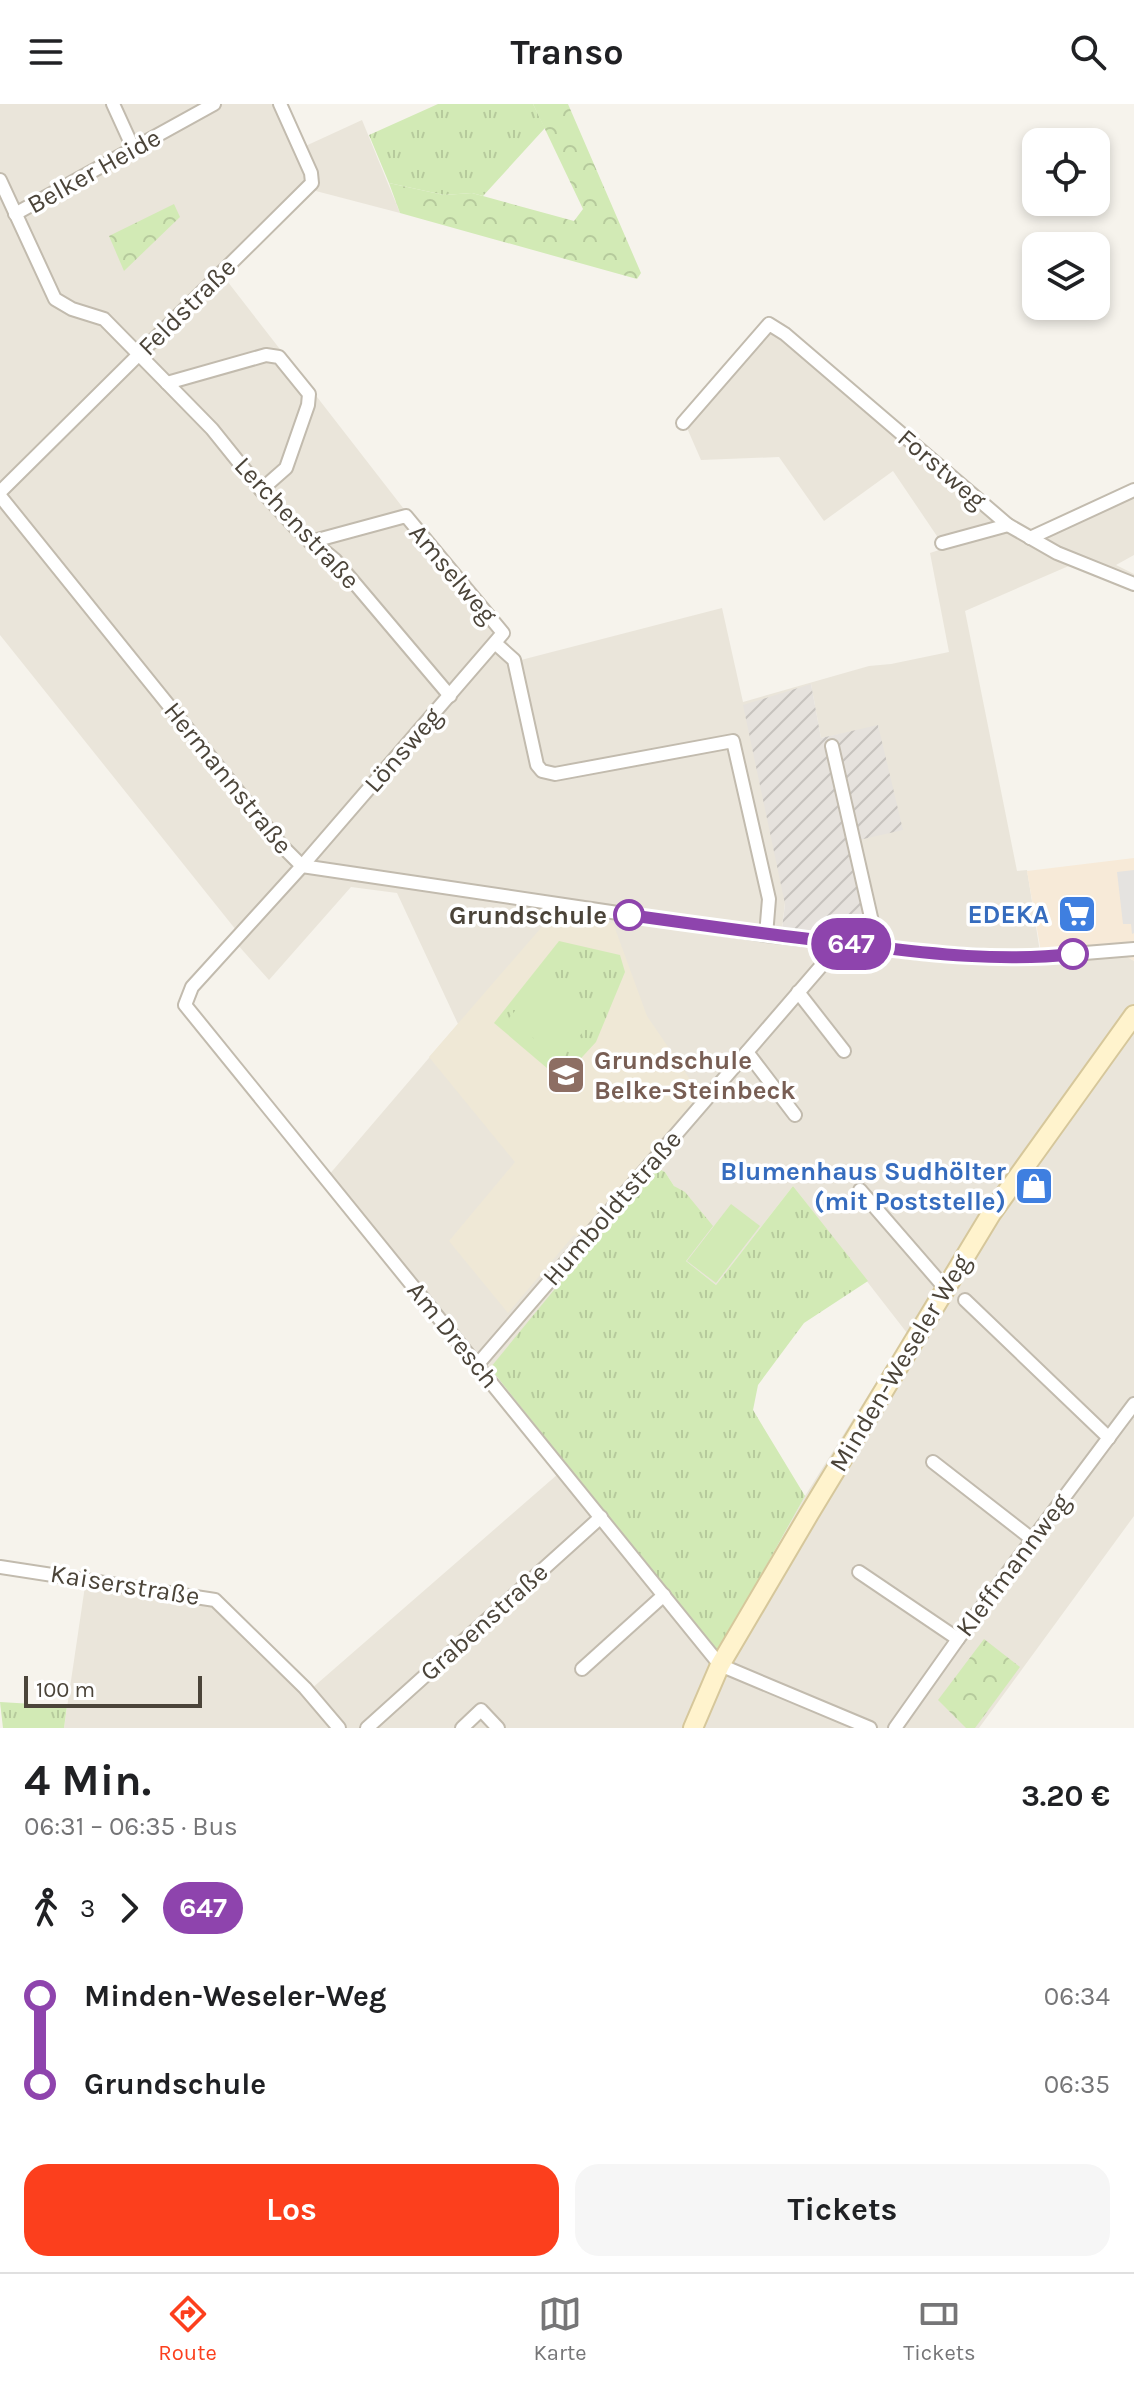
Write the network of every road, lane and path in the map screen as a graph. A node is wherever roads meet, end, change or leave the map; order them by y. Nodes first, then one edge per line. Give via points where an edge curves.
1 (113, 104) edge
2 (214, 104) edge
3 (280, 104) edge
4 (134, 150) junction
5 (0, 180) edge
6 (15, 214) junction
7 (138, 355) junction
8 (167, 383) junction
9 (683, 423) dead end
10 (261, 490) junction
11 (1134, 490) edge
12 (0, 494) edge
13 (1008, 525) junction
14 (1030, 538) junction
15 (310, 542) junction
16 (942, 543) dead end
17 (1134, 584) edge
18 (499, 638) junction
19 (450, 696) junction
20 (832, 746) dead end
21 (302, 866) junction
22 (766, 935) junction
23 (841, 943) junction
24 (878, 948) junction
25 (1118, 949) junction
26 (1134, 949) edge
27 (1134, 958) edge
28 (798, 992) junction
29 (185, 1005) joint
30 (1134, 1015) edge
31 (844, 1051) dead end
32 (747, 1052) junction
33 (795, 1115) dead end
34 (860, 1190) dead end
35 (945, 1288) junction
36 (965, 1300) dead end
37 (477, 1365) junction
38 (1134, 1404) edge
39 (1109, 1438) junction
40 (933, 1462) dead end
41 (601, 1517) junction
42 (1032, 1539) junction
43 (0, 1567) edge
44 (859, 1572) dead end
45 (664, 1595) junction
46 (958, 1639) junction
47 (720, 1665) junction
48 (582, 1669) dead end
49 (339, 1728) edge
50 (367, 1728) edge
51 (462, 1728) edge
52 (498, 1728) edge
53 (693, 1728) edge
54 (870, 1728) edge
55 (895, 1728) edge

1 - 4 street
2 - 4 street, Belker Heide
3 - 7 street, Feldstraße via 312,183
4 - 6 street, Belker Heide
5 - 6 street, Lerchenstraße
6 - 7 street, Lerchenstraße via 55,299 104,319
7 - 8 street, Lerchenstraße
7 - 12 street, Feldstraße
8 - 10 street, Lerchenstraße
8 - 10 street via 266,355 279,357 309,394 308,405 286,468
9 - 13 street, Forstweg via 769,324
10 - 15 street, Lerchenstraße
11 - 14 street
12 - 21 street, Hermannstraße
13 - 14 street, Forstweg
13 - 16 street
14 - 17 street, Forstweg
15 - 18 street, Amselweg via 406,516
15 - 19 street, Lerchenstraße via 335,560
18 - 19 street, Lönsweg
18 - 22 street via 514,660 537,765 545,772 733,741 769,899
19 - 21 street, Lönsweg
20 - 24 street
21 - 22 street, Hermannstraße
21 - 29 street, Lönsweg via 192,987
22 - 23 street, Hermannstraße
23 - 24 street, Hermannstraße
23 - 28 street, Humboldtstraße
24 - 25 street, Hermannstraße via 1024,958
25 - 26 street, Hermannstraße
25 - 27 street
28 - 31 street
28 - 32 street, Humboldtstraße
29 - 37 street, Am Dresch
30 - 35 street, Minden-Weseler Weg via 991,1214
32 - 33 street
32 - 37 street, Humboldtstraße
34 - 35 street
35 - 47 street, Minden-Weseler Weg
36 - 39 street
37 - 41 street, Am Dresch
38 - 39 street, Kleffmannweg
39 - 42 street, Kleffmannweg
40 - 42 street
41 - 45 street, Am Dresch
41 - 50 street, Grabenstraße
42 - 46 street, Kleffmannweg
43 - 49 street, Kaiserstraße via 215,1600
44 - 46 street
45 - 47 street, Am Dresch
45 - 48 street
46 - 55 street, Kleffmannweg
47 - 53 street, Minden-Weseler Weg
47 - 54 street
51 - 52 street via 481,1710

